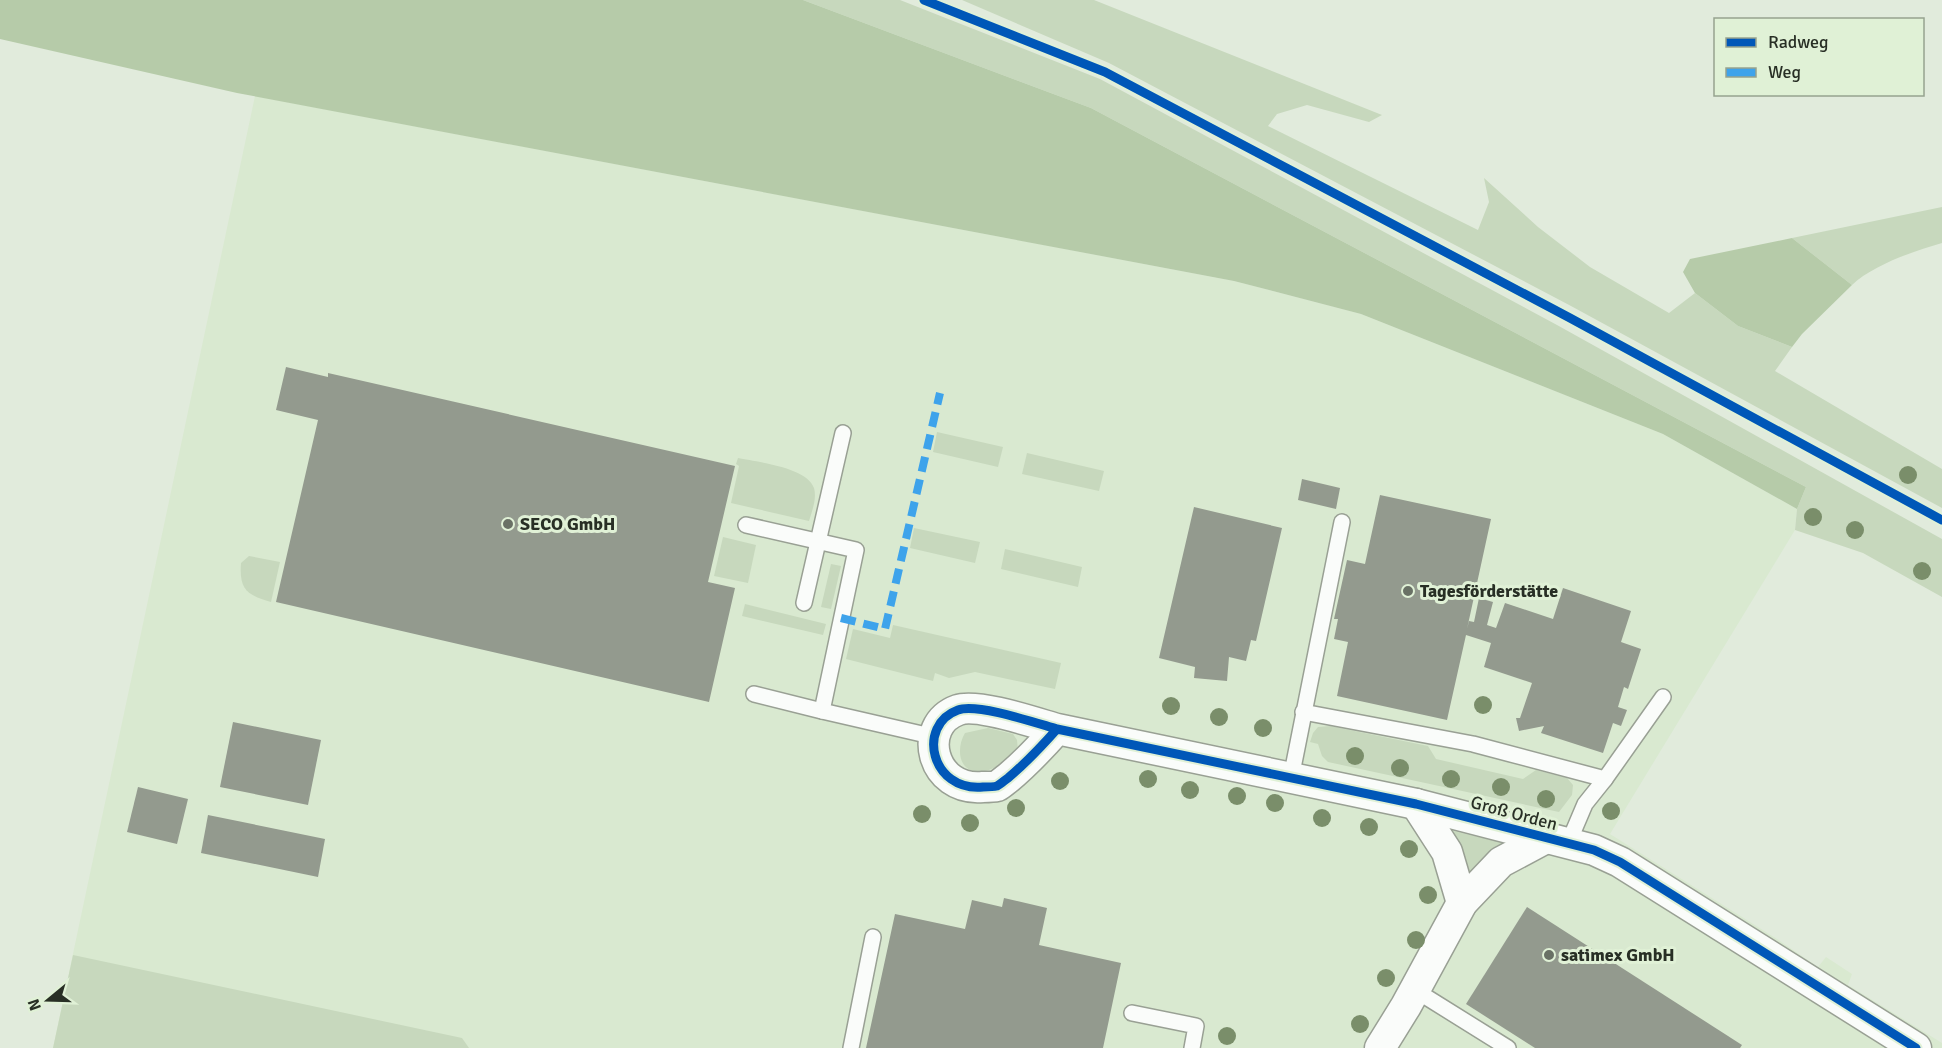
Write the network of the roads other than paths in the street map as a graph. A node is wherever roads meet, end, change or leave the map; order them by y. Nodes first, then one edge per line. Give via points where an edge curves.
1 (843, 433) dead end
2 (1342, 522) dead end
3 (746, 525) dead end
4 (819, 542) junction
5 (804, 603) dead end
6 (754, 694) dead end
7 (1663, 697) dead end
8 (822, 711) junction
9 (1303, 711) junction
10 (1057, 729) junction
11 (935, 737) junction
12 (1291, 778) junction
13 (1605, 779) junction
14 (1416, 804) junction
15 (1557, 841) junction
16 (1462, 903) junction
17 (873, 937) dead end
18 (1415, 990) junction
19 (1132, 1013) dead end
20 (1902, 1044) edge
21 (851, 1048) edge
22 (1192, 1048) edge
23 (1380, 1048) edge
24 (1508, 1048) edge

1 - 4 lane
2 - 9 lane
3 - 4 lane
4 - 5 lane
4 - 8 lane via 856,550
6 - 8 lane
7 - 13 lane
8 - 11 lane
9 - 12 lane
9 - 13 lane via 1473,744
10 - 11 street, Groß Orden via 1008,715 959,709 944,721
10 - 11 street via 1029,761 998,786 977,788 946,776 937,763
10 - 12 street, Groß Orden
12 - 14 street, Groß Orden
13 - 15 lane
14 - 15 street, Groß Orden
14 - 16 street via 1447,852
15 - 16 street, Groß Orden via 1501,862
15 - 20 street, Groß Orden via 1620,862
16 - 18 street, Groß Orden
17 - 21 lane
18 - 23 street, Groß Orden
18 - 24 lane
19 - 22 lane via 1196,1026

